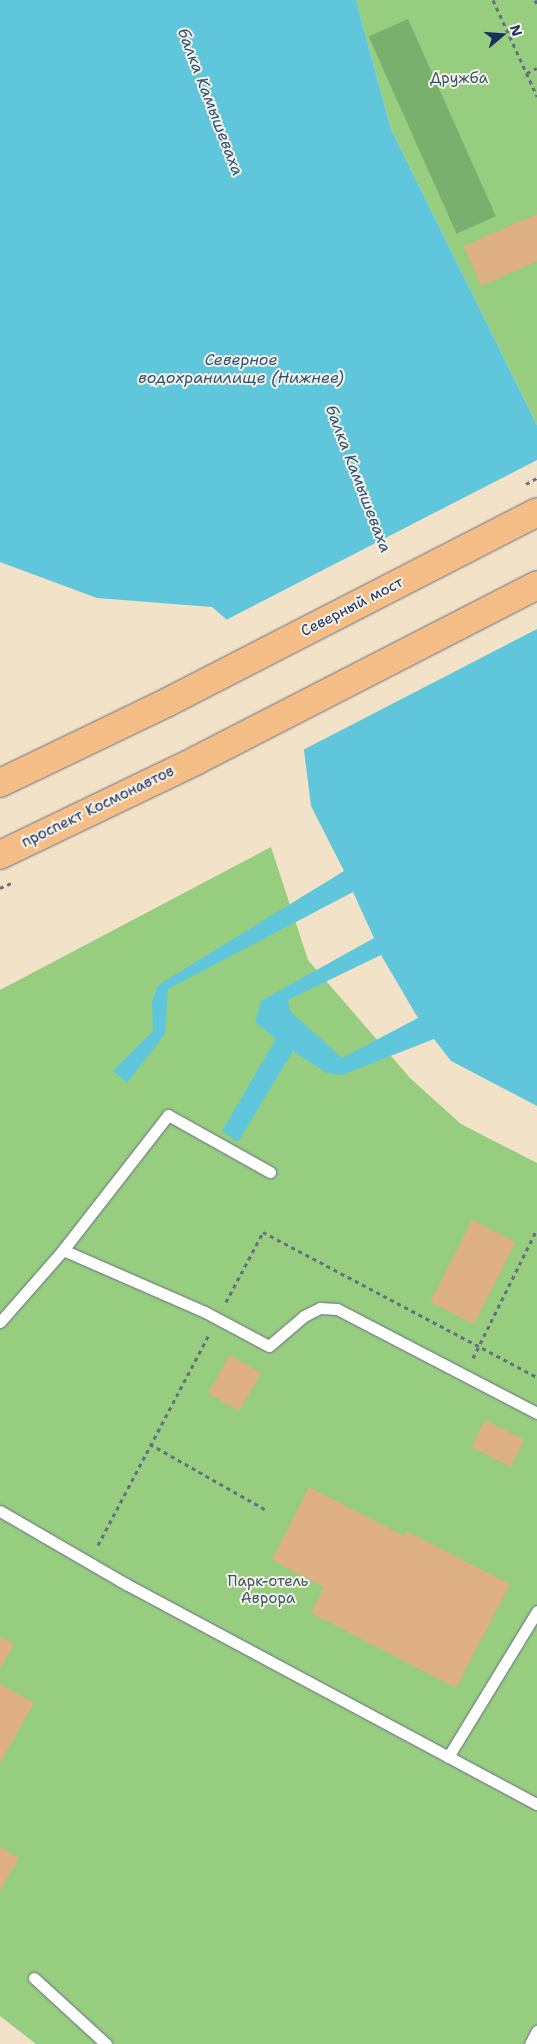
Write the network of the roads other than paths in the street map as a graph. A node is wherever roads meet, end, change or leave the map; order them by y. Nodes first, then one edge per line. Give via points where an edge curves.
1 (537, 512) edge
2 (537, 585) edge
3 (0, 783) edge
4 (0, 855) edge
5 (270, 1172) dead end
6 (63, 1250) junction
7 (0, 1322) edge
8 (537, 1413) edge
9 (0, 1511) edge
10 (537, 1611) edge
11 (448, 1757) junction
12 (537, 1804) edge
13 (34, 1978) dead end
14 (537, 2031) edge
15 (106, 2044) edge
16 (530, 2044) edge

1 - 3 main road, Северный мост via 168,702
2 - 4 main road, проспект Космонавтов via 197,760
5 - 6 lane via 168,1116
6 - 7 lane
6 - 8 lane via 205,1312 269,1346 304,1316 320,1308 338,1309
9 - 11 lane via 126,1584
10 - 11 lane
11 - 12 lane
13 - 15 lane
14 - 16 lane

